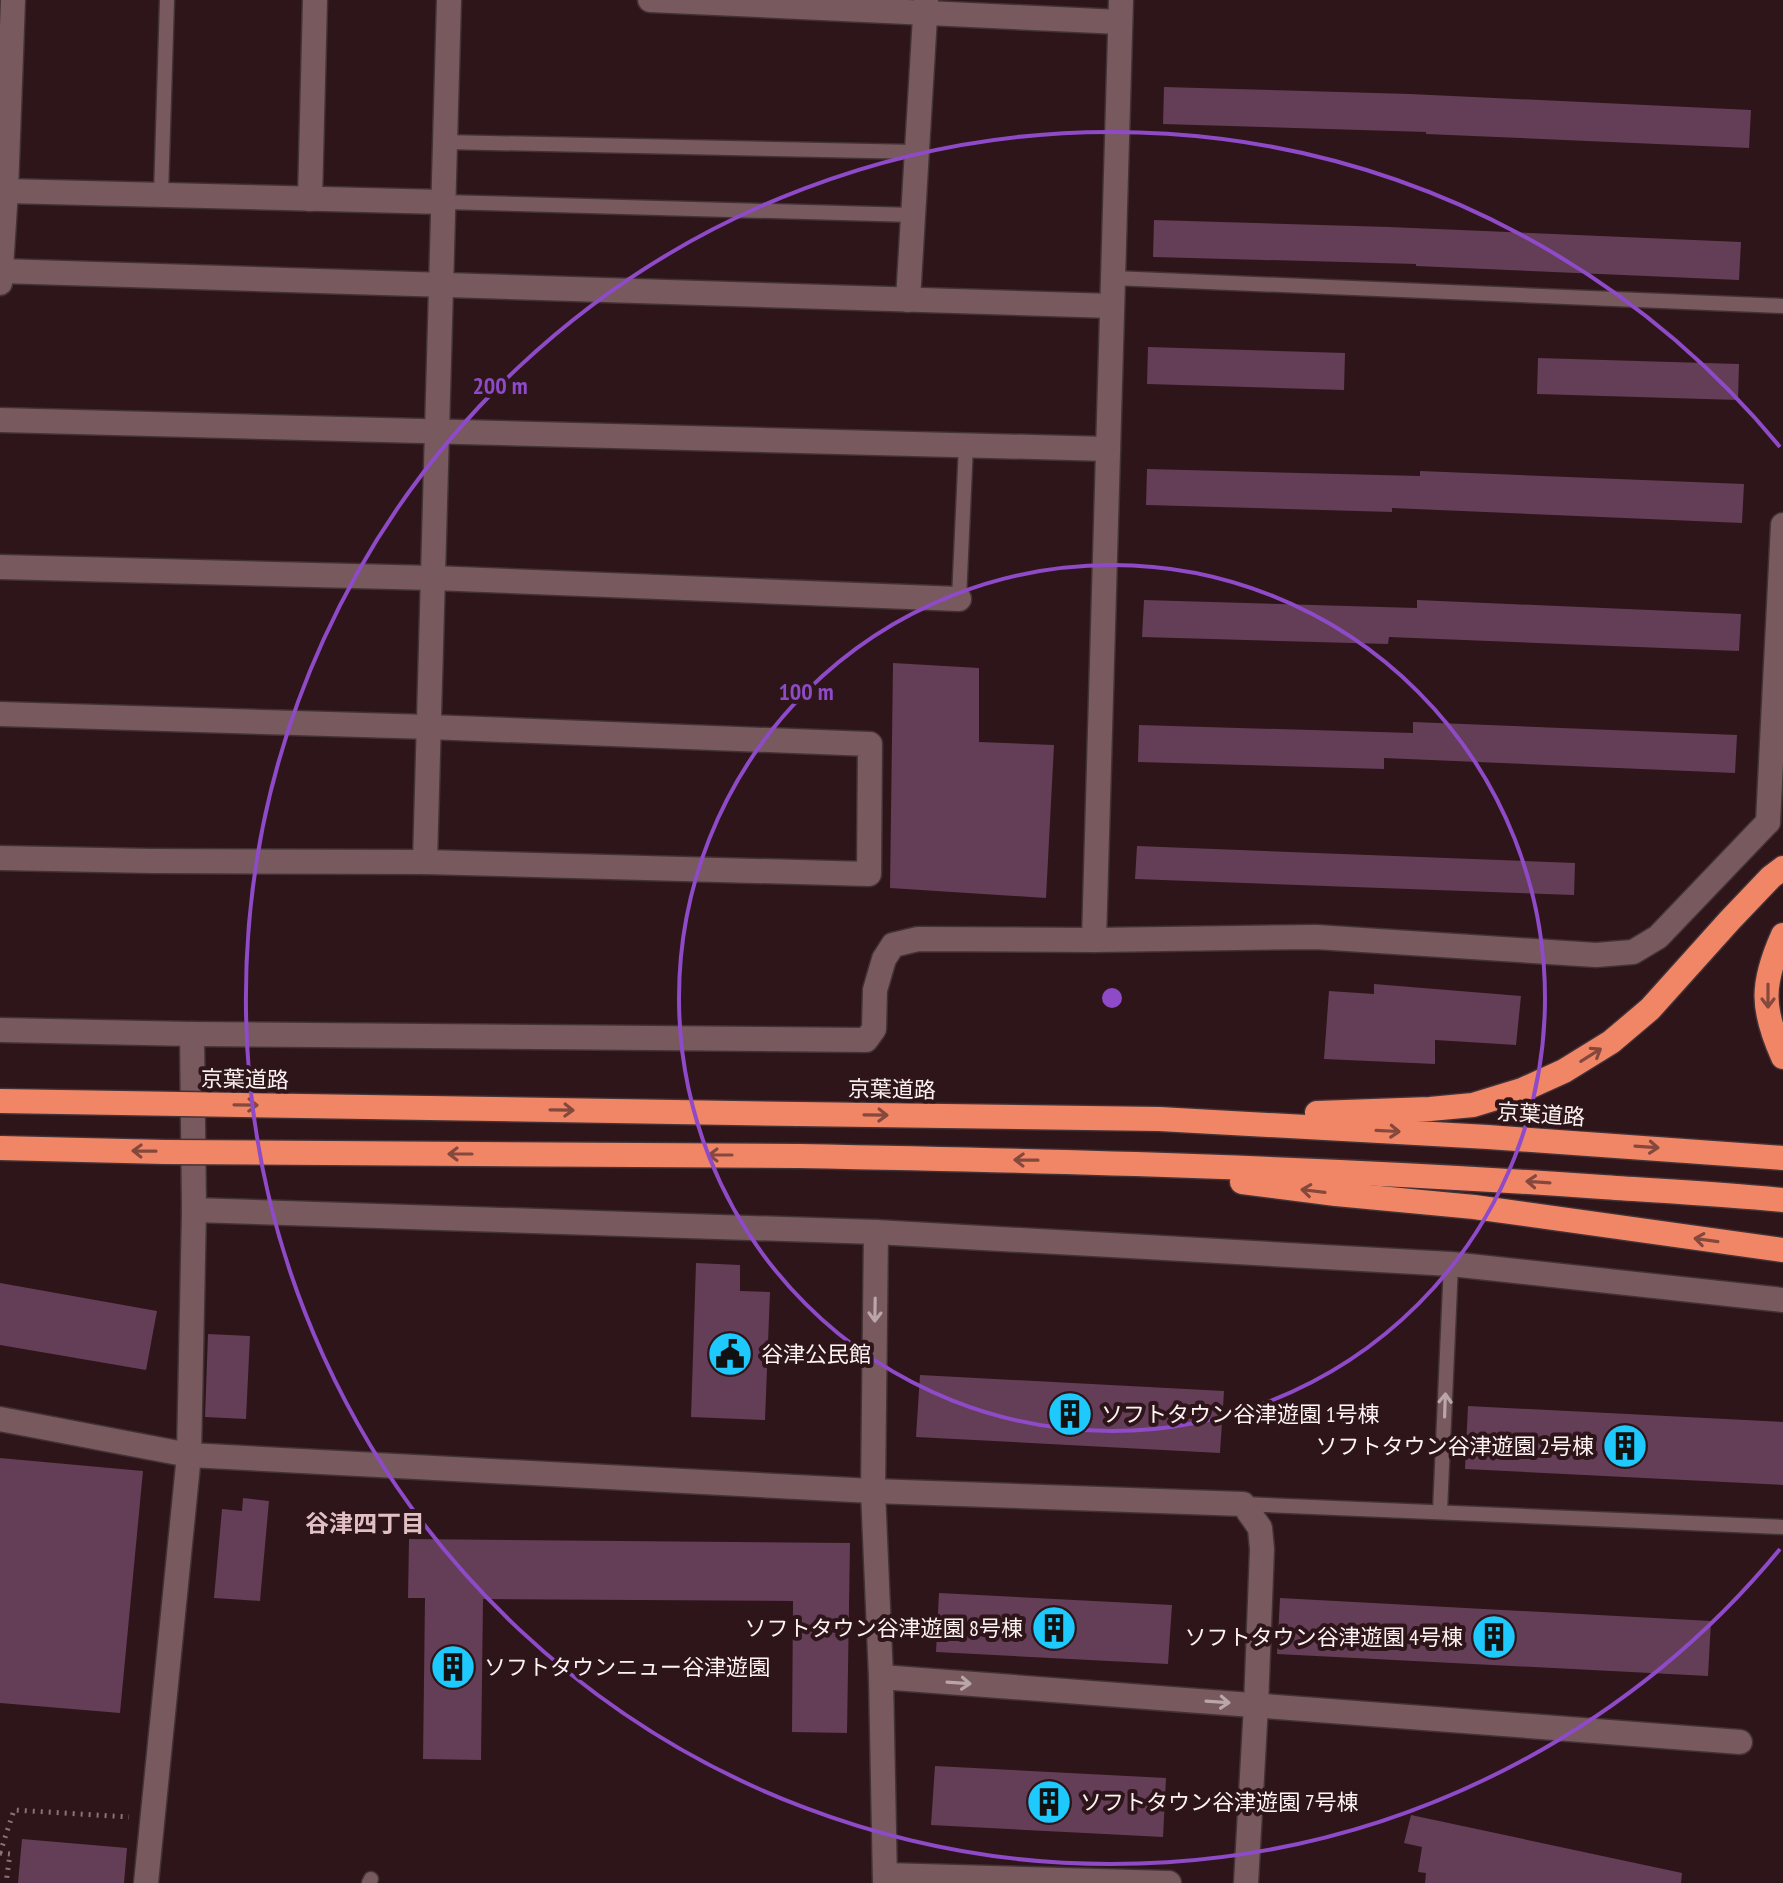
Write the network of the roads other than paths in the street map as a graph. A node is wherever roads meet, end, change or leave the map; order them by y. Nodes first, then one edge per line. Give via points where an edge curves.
1 (13, 0) edge
2 (167, 0) edge
3 (315, 0) edge
4 (449, 0) edge
5 (650, 0) edge
6 (926, 6) edge
7 (1121, 11) edge
8 (445, 142) junction
9 (917, 152) junction
10 (6, 191) junction
11 (161, 195) junction
12 (310, 199) junction
13 (443, 202) junction
14 (913, 215) junction
15 (1, 271) edge
16 (1113, 278) junction
17 (0, 283) edge
18 (441, 285) junction
19 (908, 300) junction
20 (1112, 306) junction
21 (1783, 306) edge
22 (0, 420) edge
23 (437, 431) junction
24 (966, 445) junction
25 (1108, 449) junction
26 (1783, 525) edge
27 (0, 567) edge
28 (433, 578) junction
29 (959, 599) joint
30 (0, 714) edge
31 (429, 727) junction
32 (1775, 818) edge
33 (0, 858) edge
34 (425, 862) junction
35 (1783, 868) edge
36 (1783, 935) edge
37 (1094, 940) junction
38 (0, 1030) edge
39 (192, 1034) junction
40 (1783, 1057) edge
41 (0, 1101) edge
42 (1159, 1119) junction
43 (0, 1148) edge
44 (1783, 1158) edge
45 (1077, 1162) junction
46 (1783, 1200) edge
47 (194, 1210) junction
48 (876, 1232) junction
49 (1783, 1250) edge
50 (1451, 1264) junction
51 (1783, 1300) edge
52 (0, 1419) edge
53 (189, 1455) junction
54 (873, 1491) junction
55 (1243, 1504) junction
56 (1440, 1511) junction
57 (1783, 1527) edge
58 (881, 1677) junction
59 (1256, 1705) junction
60 (1740, 1742) dead end
61 (885, 1879) edge
62 (146, 1883) edge
63 (1169, 1883) edge
64 (1246, 1883) edge

1 - 10 street
2 - 11 lane
3 - 12 street
4 - 8 street
5 - 6 street
6 - 7 street
6 - 9 street
7 - 16 street
8 - 9 lane
8 - 13 street
9 - 14 street
10 - 11 street
10 - 15 street
11 - 12 street
12 - 13 street
13 - 14 lane
13 - 18 street
14 - 19 street
15 - 17 street
15 - 18 street
16 - 20 street
16 - 21 lane
18 - 19 street
18 - 23 street
19 - 20 street
20 - 25 street
22 - 23 street
23 - 24 street
23 - 28 street
24 - 25 street
24 - 29 lane
25 - 37 street
26 - 32 street
27 - 28 street
28 - 29 street
28 - 31 street
30 - 31 street
31 - 34 street
31 - 34 street via 870,744 869,874
32 - 37 street via 1658,937 1633,952 1596,955 1316,937
33 - 34 street
42 -> 35 highway via 1430,1109 1473,1105 1522,1090 1611,1042 1650,1009
36 -> 40 highway via 1770,963 1766,997 1771,1030
37 - 39 street via 918,939 893,945 875,990 874,1029 866,1040
38 - 39 street
39 - 47 street
41 -> 42 highway, 京葉道路, bridge
42 -> 44 highway, 京葉道路
45 -> 43 highway, bridge
46 -> 45 highway via 1486,1179
49 -> 45 highway via 1474,1207
47 - 48 street
47 - 53 street
48 - 50 street
48 -> 54 street
50 - 51 street
56 -> 50 lane
52 - 53 street
53 - 54 street
53 - 62 street
54 - 55 street
54 - 58 street
55 - 56 lane
55 - 59 street via 1260,1528 1262,1549
56 - 57 lane
58 -> 59 street
58 - 61 street
59 - 60 street
59 - 64 street
61 - 63 street

